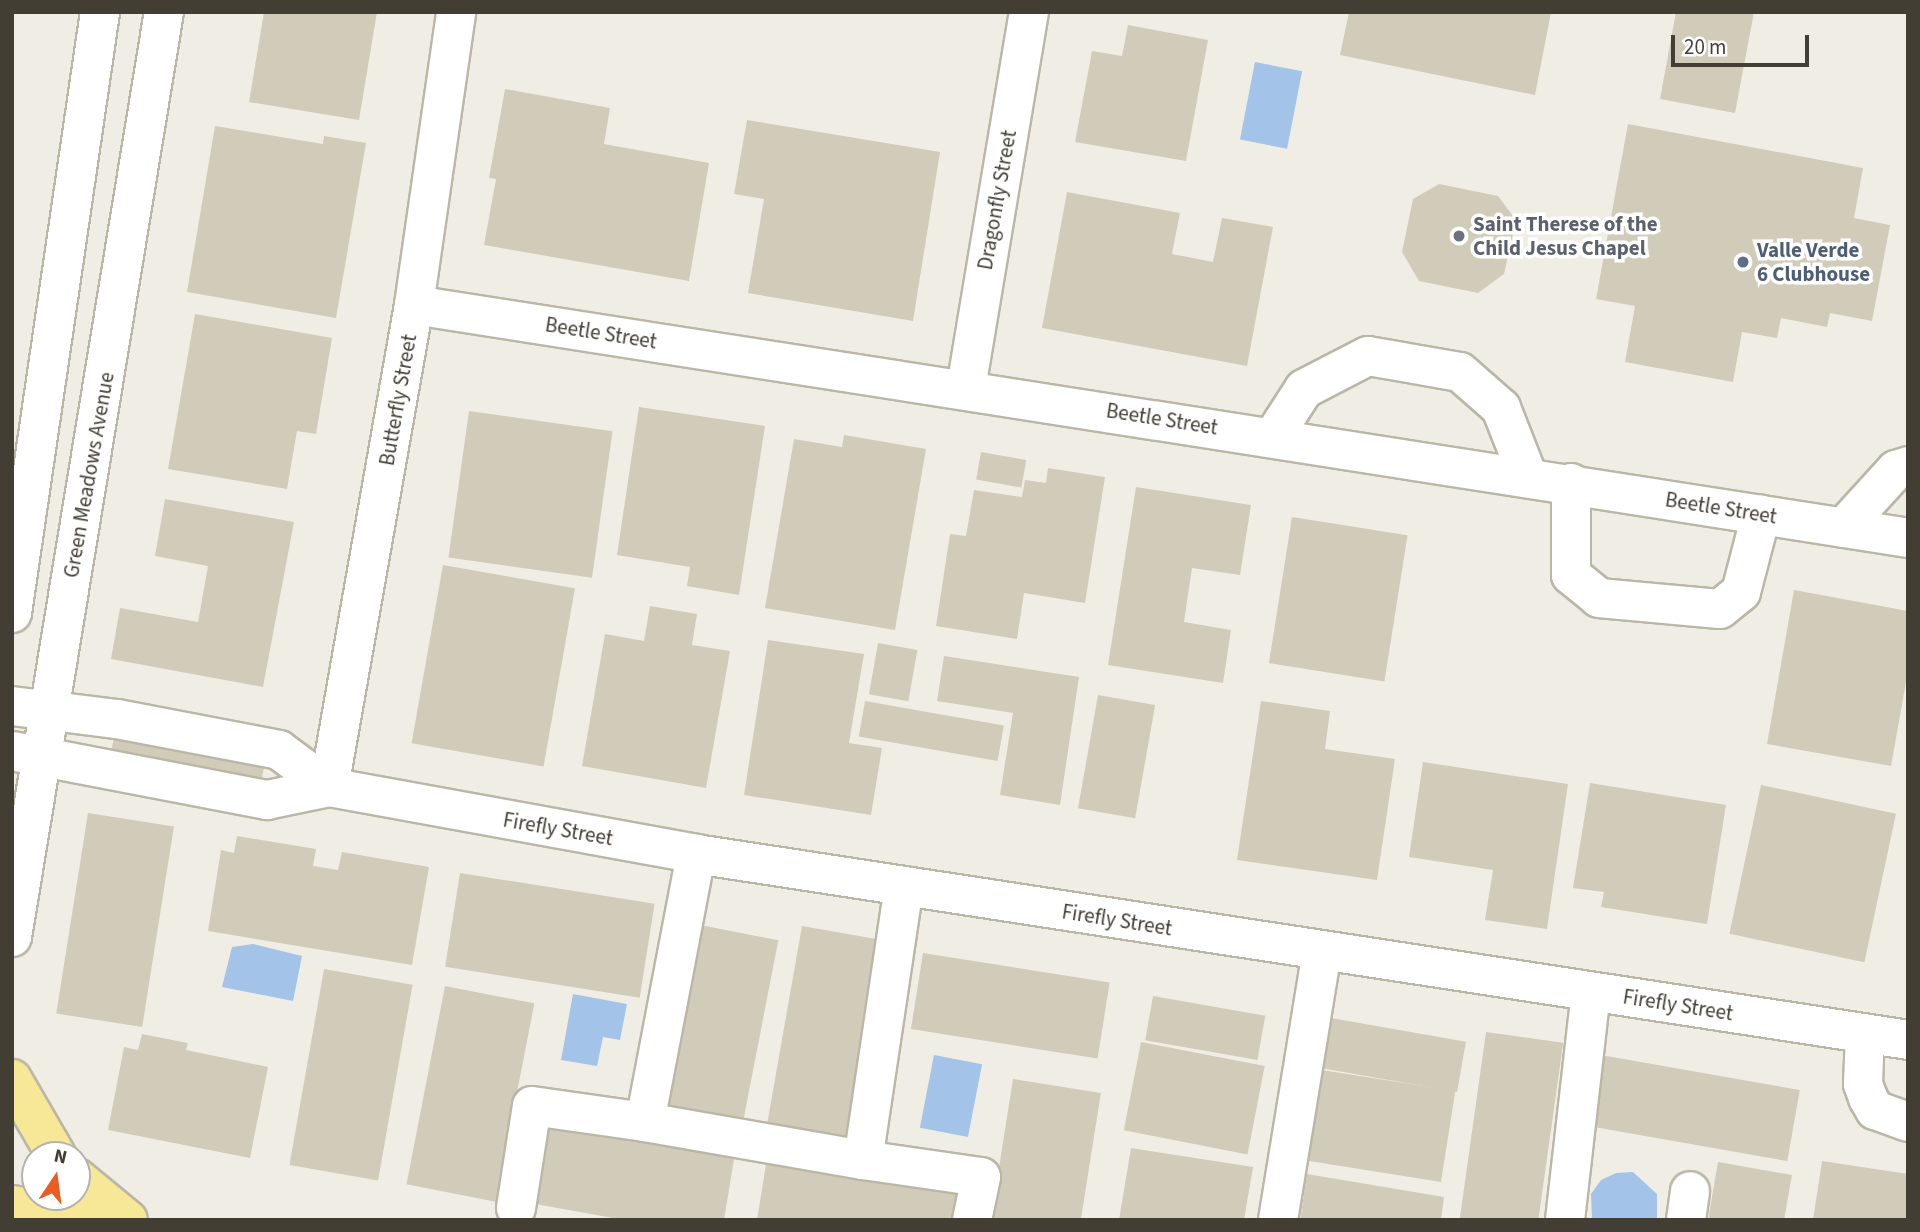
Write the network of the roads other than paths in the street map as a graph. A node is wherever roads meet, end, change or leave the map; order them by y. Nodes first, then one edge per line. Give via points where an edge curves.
1 (100, 12) edge
2 (164, 12) edge
3 (456, 12) edge
4 (1029, 12) edge
5 (414, 305) junction
6 (52, 345) junction
7 (110, 355) junction
8 (966, 388) junction
9 (1273, 437) junction
10 (1908, 466) edge
11 (1528, 477) junction
12 (1571, 483) junction
13 (1760, 515) junction
14 (1843, 528) junction
15 (1908, 538) edge
16 (12, 613) edge
17 (30, 708) edge
18 (26, 753) edge
19 (329, 787) junction
20 (696, 854) junction
21 (904, 886) junction
22 (12, 937) edge
23 (1322, 952) junction
24 (1591, 992) junction
25 (1865, 1034) junction
26 (1908, 1040) edge
27 (12, 1079) edge
28 (645, 1122) junction
29 (1908, 1122) edge
30 (49, 1141) edge
31 (863, 1160) junction
32 (91, 1190) edge
33 (12, 1205) edge
34 (516, 1208) dead end
35 (102, 1220) edge
36 (128, 1220) edge
37 (972, 1220) edge
38 (1278, 1220) edge
39 (1564, 1220) edge

1 - 6 street
2 - 7 street, Green Meadows Avenue
3 - 5 street, Butterfly Street
4 - 8 street, Dragonfly Street
5 - 8 street, Beetle Street
5 - 19 street, Butterfly Street
6 - 7 street
6 - 16 street
7 - 17 street, Green Meadows Avenue
8 - 9 street, Beetle Street
9 - 11 street, Beetle Street
9 - 11 street via 1304,389 1368,356 1460,372 1501,408
10 - 14 street via 1896,470
11 - 12 street, Beetle Street
12 - 13 street, Beetle Street
12 - 13 street via 1571,575 1599,598 1720,609 1741,592
13 - 14 street, Beetle Street
14 - 15 street, Beetle Street
17 - 18 street, Green Meadows Avenue
17 - 19 street, Firefly Street via 279,750
18 - 19 street, Firefly Street via 267,800
18 - 22 street, Green Meadows Avenue
19 - 20 street, Firefly Street
20 - 21 street, Firefly Street
20 - 28 street
21 - 23 street, Firefly Street
21 - 31 street
23 - 24 street, Firefly Street
23 - 38 street
24 - 25 street, Firefly Street
24 - 39 street
25 - 26 street, Firefly Street
25 - 29 street via 1863,1084 1868,1098 1875,1110
27 - 30 main road
28 - 31 street
28 - 34 street via 532,1106
31 - 37 street via 981,1177
32 - 36 main road
33 - 35 main road

